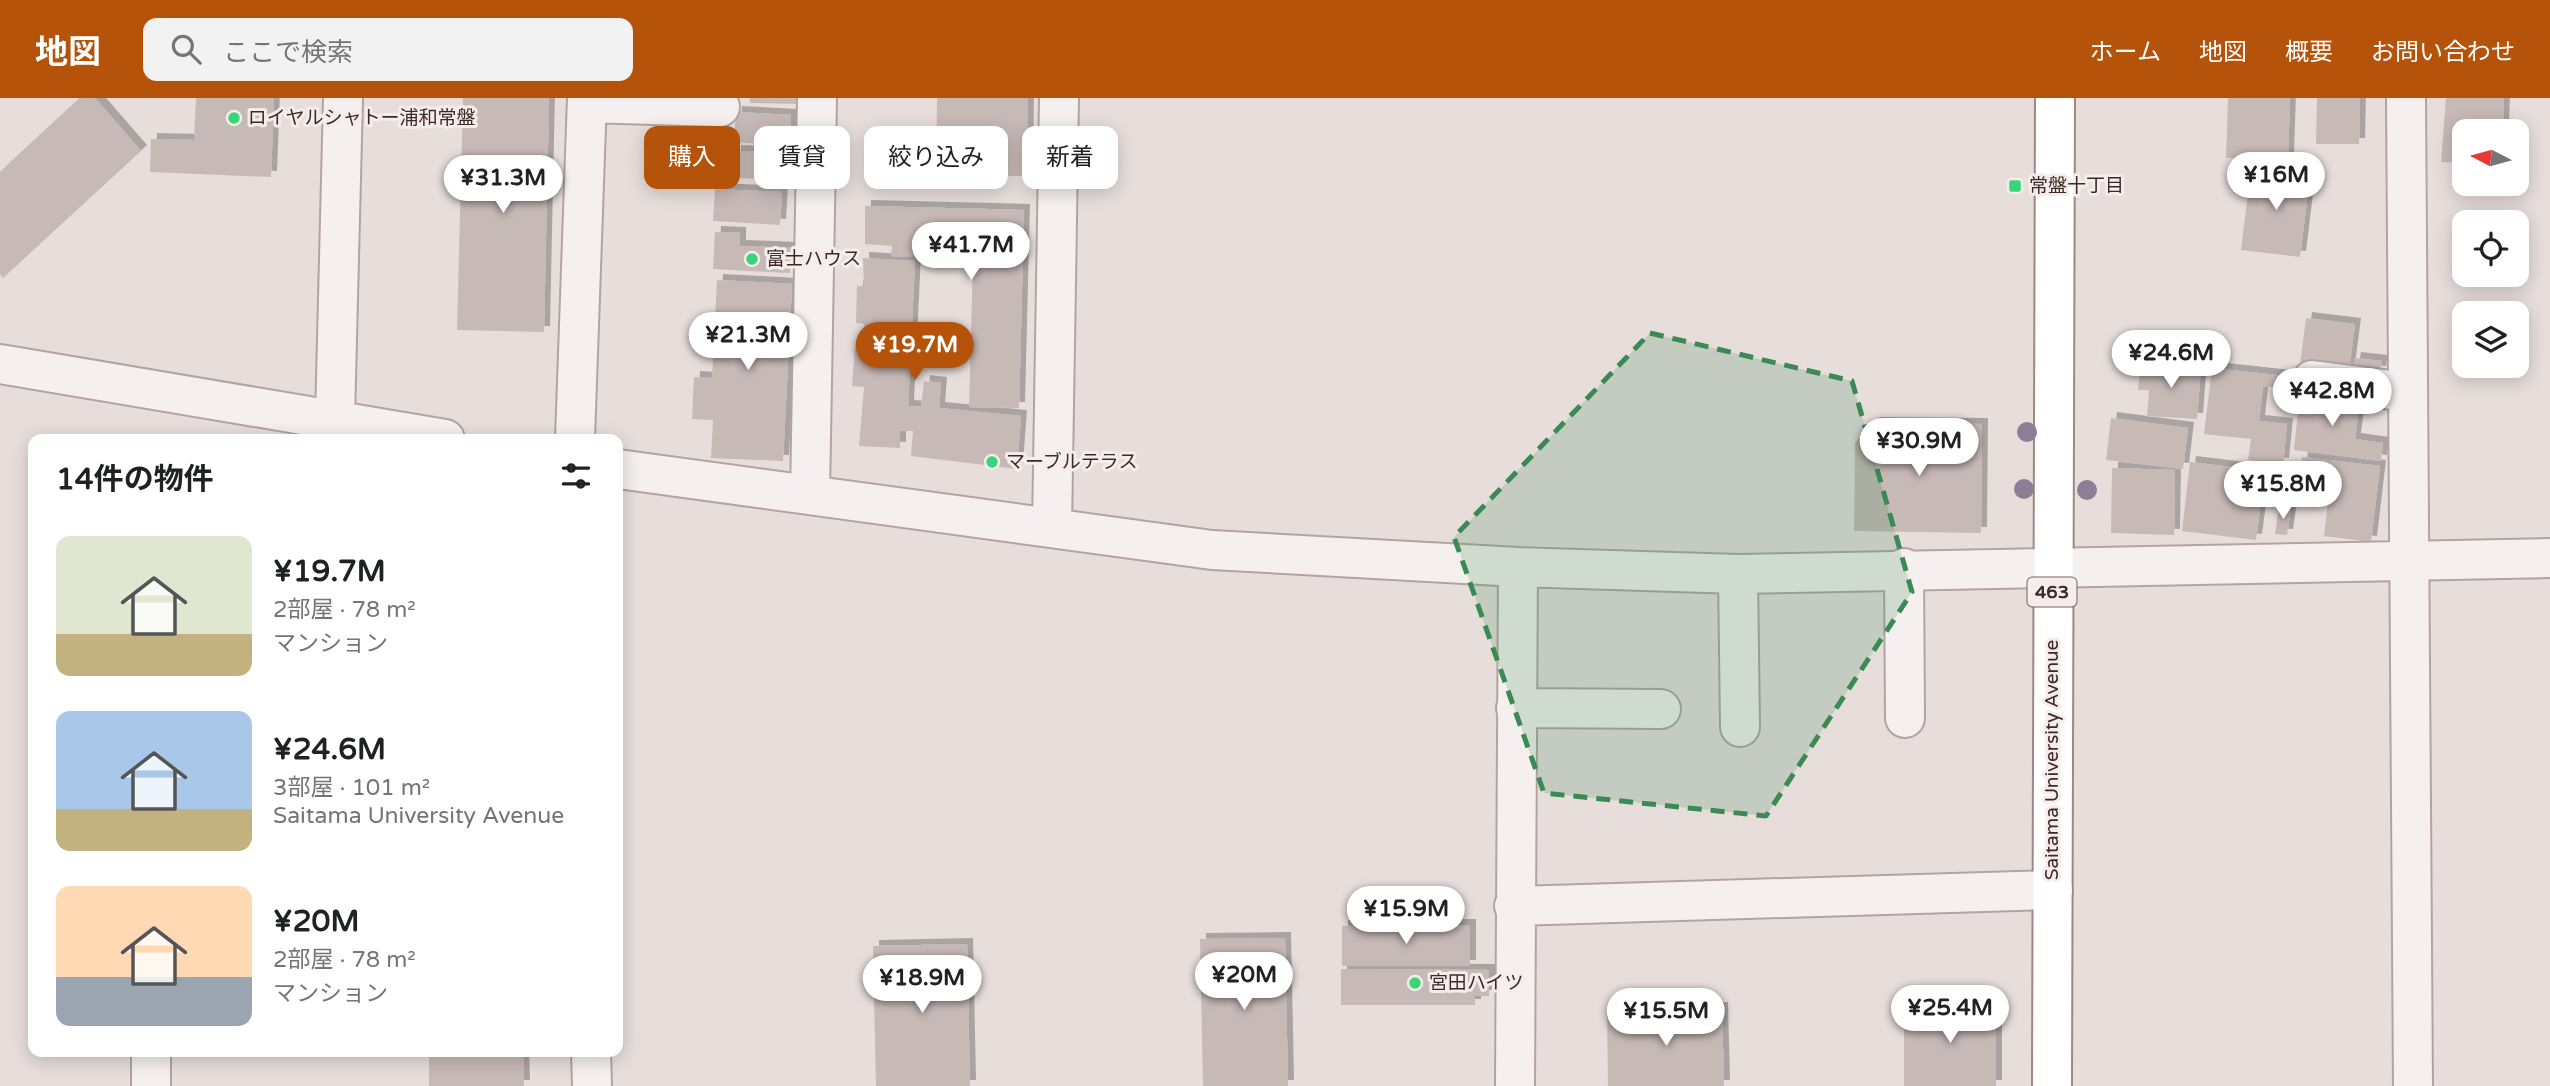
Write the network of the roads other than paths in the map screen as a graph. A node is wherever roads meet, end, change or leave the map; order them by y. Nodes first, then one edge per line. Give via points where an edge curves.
1 (342, 98) edge
2 (817, 98) edge
3 (1059, 98) edge
4 (2055, 98) edge
5 (2406, 98) edge
6 (587, 100) edge
7 (720, 107) dead end
8 (0, 364) edge
9 (2312, 380) dead end
10 (2407, 392) junction
11 (334, 419) junction
12 (417, 434) edge
13 (575, 434) edge
14 (623, 470) edge
15 (810, 495) junction
16 (1052, 528) junction
17 (2550, 558) edge
18 (2408, 562) junction
19 (1518, 566) junction
20 (2052, 567) junction
21 (1904, 568) junction
22 (1738, 574) junction
23 (1516, 708) junction
24 (1661, 709) dead end
25 (1905, 718) dead end
26 (1740, 727) dead end
27 (2053, 890) junction
28 (1514, 906) junction
29 (150, 1057) edge
30 (591, 1057) edge
31 (151, 1086) edge
32 (592, 1086) edge
33 (1515, 1086) edge
34 (2052, 1086) edge
35 (2413, 1086) edge

1 - 11 street
2 - 15 street
3 - 16 street
4 - 20 highway, Saitama University Avenue / 463
5 - 10 street
6 - 7 street
6 - 13 street
8 - 11 street
9 - 10 street
10 - 18 street
11 - 12 street
14 - 15 street
15 - 16 street
16 - 19 street via 1212,550
17 - 18 street
18 - 20 street
18 - 35 street
19 - 22 street
19 - 23 street
20 - 21 street
20 - 27 highway, Saitama University Avenue / 463
21 - 22 street
21 - 25 street
22 - 26 street
23 - 24 street
23 - 28 street
27 - 28 street
27 - 34 highway, Saitama University Avenue / 463
28 - 33 street
29 - 31 street
30 - 32 street

